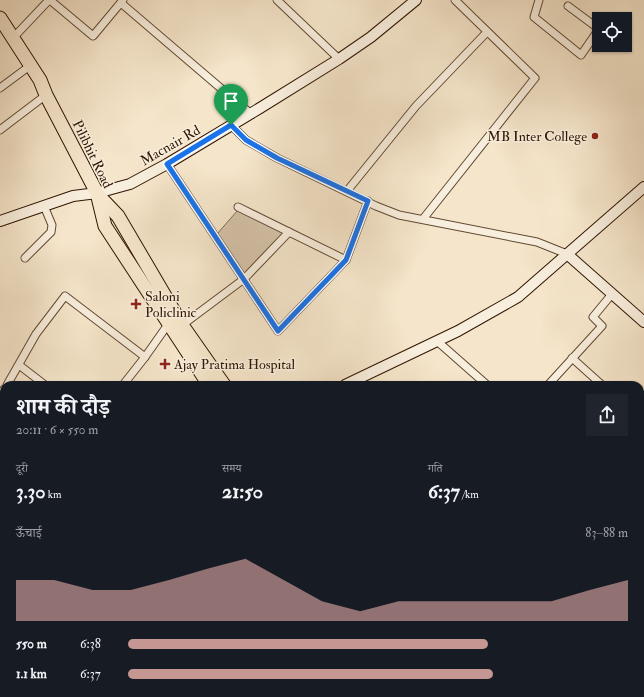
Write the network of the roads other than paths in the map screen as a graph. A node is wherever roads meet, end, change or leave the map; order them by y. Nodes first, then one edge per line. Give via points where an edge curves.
1 (49, 0) edge
2 (277, 0) edge
3 (416, 0) edge
4 (455, 0) edge
5 (539, 0) edge
6 (122, 2) edge
7 (568, 6) dead end
8 (0, 18) edge
9 (487, 32) junction
10 (13, 38) junction
11 (339, 59) junction
12 (31, 65) junction
13 (0, 88) edge
14 (46, 95) junction
15 (251, 114) junction
16 (231, 125) junction
17 (0, 130) edge
18 (167, 164) junction
19 (644, 187) edge
20 (347, 191) junction
21 (97, 194) junction
22 (368, 201) junction
23 (44, 206) junction
24 (238, 207) dead end
25 (423, 219) junction
26 (0, 221) edge
27 (289, 232) junction
28 (567, 254) junction
29 (25, 258) dead end
30 (346, 260) junction
31 (244, 279) junction
32 (612, 294) junction
33 (644, 322) edge
34 (175, 326) junction
35 (437, 341) junction
36 (145, 357) junction
37 (572, 358) junction
38 (19, 365) junction
39 (9, 381) edge
40 (40, 381) edge
41 (126, 381) edge
42 (207, 381) edge
43 (221, 381) edge
44 (353, 381) edge
45 (482, 381) edge
46 (552, 381) edge
47 (598, 381) edge

1 - 6 street via 93,36
1 - 10 street
2 - 11 street
3 - 11 street, Macnair Rd
4 - 9 street
5 - 7 street via 534,16 581,55 599,29
6 - 15 street
8 - 10 highway, Pilibhit Road
9 - 20 street via 416,106
9 - 25 street via 535,78
10 - 12 highway, Pilibhit Road
11 - 15 street, Macnair Rd
12 - 13 street
12 - 14 highway, Pilibhit Road
14 - 17 street
14 - 21 highway, Pilibhit Road
15 - 16 street, Macnair Rd
16 - 18 street, Macnair Rd
16 - 20 street via 246,140 277,158
18 - 21 street, Macnair Rd via 130,184
18 - 31 street
19 - 28 street
20 - 22 street
21 - 23 street, Macnair Rd via 73,196
21 - 34 highway, Pilibhit Road via 118,216
22 - 25 street via 400,215
22 - 30 street
23 - 26 street, Macnair Rd
23 - 29 street via 52,225 51,232
24 - 27 street
25 - 28 street via 536,242
27 - 30 street
27 - 31 street
28 - 32 street
28 - 35 street via 518,297
30 - 31 street via 278,331
31 - 34 street
32 - 33 street
32 - 37 street via 593,317 602,326
34 - 36 street
34 - 42 highway
34 - 43 highway
35 - 44 street
35 - 45 street
36 - 38 street via 65,296 36,334
36 - 41 street
37 - 46 street
37 - 47 street
38 - 39 street
38 - 40 street

